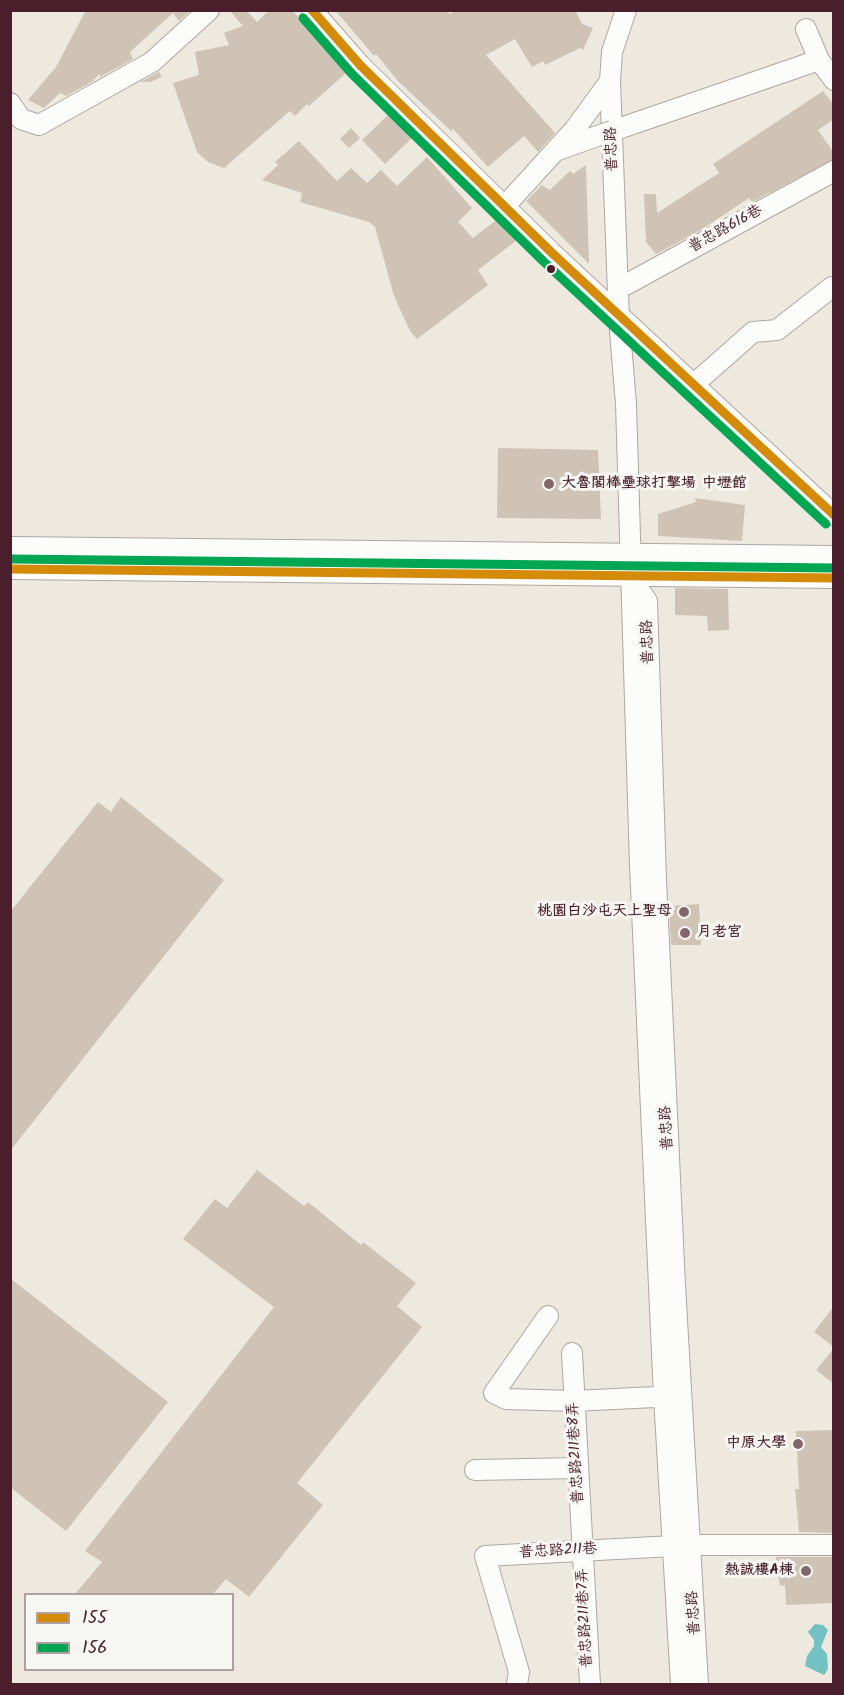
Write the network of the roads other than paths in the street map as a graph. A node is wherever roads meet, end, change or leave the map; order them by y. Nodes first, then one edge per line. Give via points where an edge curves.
1 (209, 10) edge
2 (312, 10) edge
3 (626, 10) edge
4 (806, 29) dead end
5 (819, 60) junction
6 (834, 80) edge
7 (610, 81) junction
8 (10, 103) edge
9 (555, 152) junction
10 (834, 171) edge
11 (504, 207) junction
12 (832, 287) edge
13 (618, 289) junction
14 (620, 318) junction
15 (692, 386) junction
16 (834, 515) edge
17 (10, 547) edge
18 (629, 552) junction
19 (834, 556) edge
20 (10, 569) edge
21 (630, 577) junction
22 (834, 578) edge
23 (548, 1316) dead end
24 (572, 1353) dead end
25 (674, 1396) junction
26 (574, 1401) junction
27 (578, 1468) junction
28 (475, 1470) dead end
29 (683, 1545) junction
30 (834, 1545) edge
31 (583, 1552) junction
32 (517, 1684) edge
33 (590, 1684) edge
34 (681, 1684) edge
35 (698, 1684) edge

1 - 8 street via 152,62 39,125 21,119
2 - 11 street via 360,65
3 - 7 street, 普忠路 via 612,52
4 - 5 street
5 - 6 street
5 - 9 street
7 - 9 street
7 - 13 street, 普忠路
9 - 11 street
10 - 13 street, 普忠路616巷
11 - 14 street
12 - 15 street via 777,330 753,332
13 - 14 street, 普忠路
14 - 15 street
14 - 18 street, 普忠路
15 - 16 street
17 - 18 street
18 - 19 street
18 - 21 street, 普忠路
20 - 21 street
21 - 22 street
21 - 25 street, 普忠路 via 647,601 675,1285
23 - 26 street via 494,1393 506,1399
24 - 26 street, 普忠路211巷8弄
25 - 26 street
25 - 29 street, 普忠路
26 - 27 street, 普忠路211巷8弄
27 - 28 street
27 - 31 street, 普忠路211巷8弄
29 - 30 street, 普忠路211巷
29 - 31 street, 普忠路211巷
29 - 34 street, 普忠路
29 - 35 street, 普忠路
31 - 32 street, 普忠路211巷 via 485,1556 519,1672
31 - 33 street, 普忠路211巷7弄

